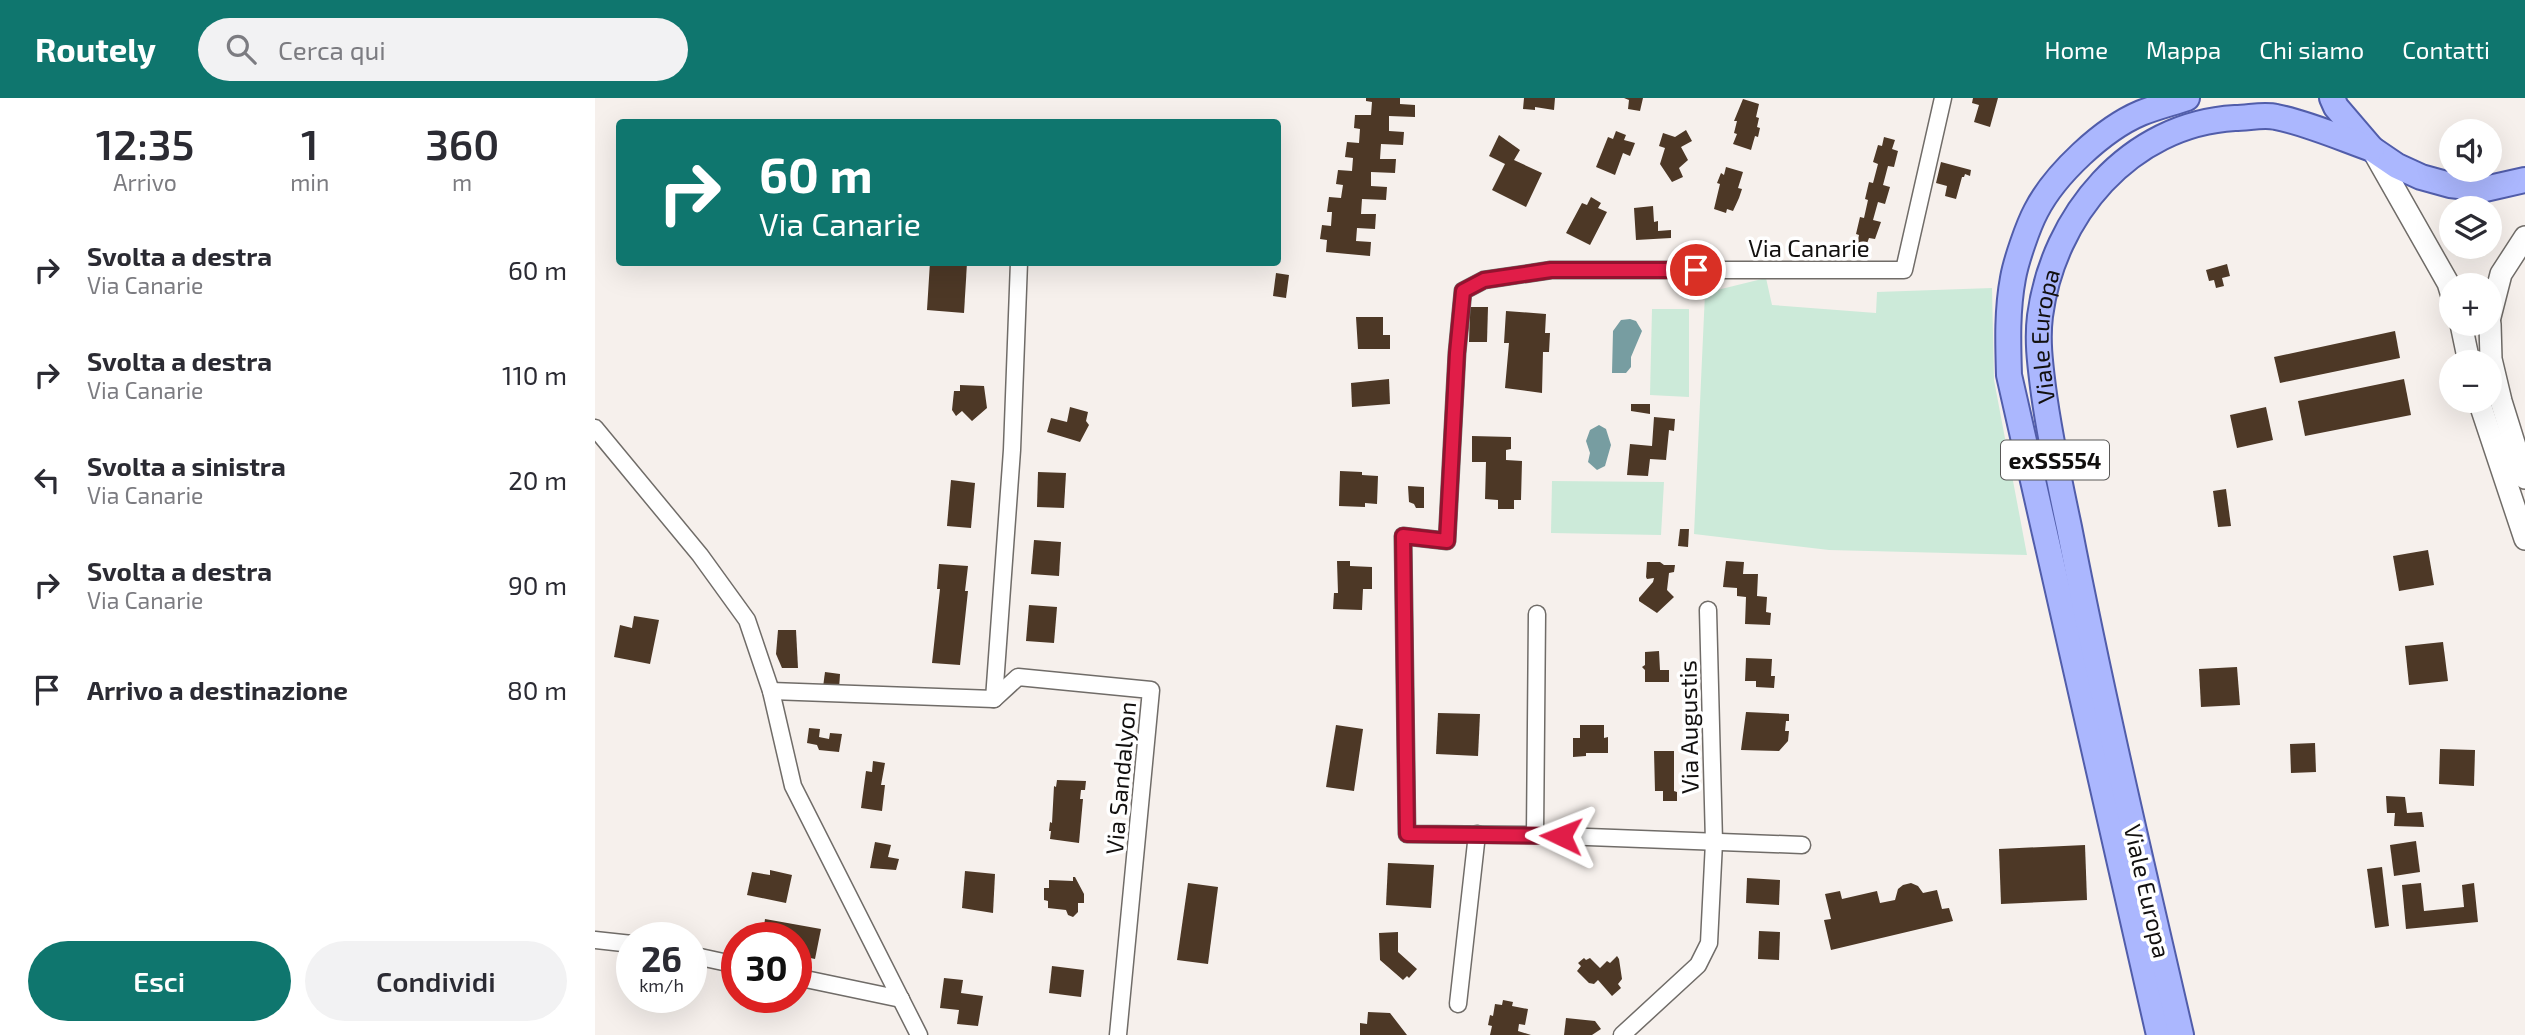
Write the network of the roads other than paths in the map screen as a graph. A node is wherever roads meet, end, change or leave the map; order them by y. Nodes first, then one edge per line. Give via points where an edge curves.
1 (1943, 98) edge
2 (2187, 98) edge
3 (2332, 98) edge
4 (2372, 149) junction
5 (2525, 180) edge
6 (2525, 237) edge
7 (1019, 266) edge
8 (2442, 273) edge
9 (2502, 273) edge
10 (2490, 336) edge
11 (2483, 413) edge
12 (595, 428) edge
13 (2525, 478) edge
14 (2525, 539) edge
15 (1709, 610) dead end
16 (1537, 614) dead end
17 (771, 691) junction
18 (994, 699) junction
19 (1477, 834) junction
20 (1535, 835) junction
21 (1714, 842) junction
22 (1802, 845) dead end
23 (595, 940) edge
24 (616, 942) edge
25 (812, 980) edge
26 (901, 999) junction
27 (1458, 1004) dead end
28 (919, 1035) edge
29 (1118, 1035) edge
30 (1622, 1035) edge
31 (2159, 1035) edge
32 (2181, 1035) edge

1 - 19 street, Via Canarie via 1904,270 1551,270 1484,280 1463,291 1447,541 1403,536 1407,834
2 - 31 main road, Viale Europa / exSS554 via 2139,114 2112,130 2059,179 2036,211 2013,275 2008,322 2009,375
3 - 4 main road, exSS554
4 - 5 main road, exSS554 via 2397,166 2450,185 2485,189
4 - 8 main road
4 - 32 main road, Viale Europa / exSS554 via 2274,116 2212,120 2171,134 2142,147 2088,199 2057,249 2047,283 2038,347 2049,430 2078,580
6 - 9 main road
7 - 18 street via 1012,450
10 - 13 main road via 2501,401
11 - 14 main road
12 - 17 street via 747,620
15 - 21 street, Via Augustis
16 - 20 street
17 - 18 street
17 - 26 street via 793,786
18 - 29 street, Via Sandalyon via 1018,677 1151,690
19 - 20 street
19 - 27 street
20 - 21 street
21 - 22 street
21 - 30 street, Via Augustis via 1709,943 1698,965
23 - 24 street
25 - 26 street
26 - 28 street

